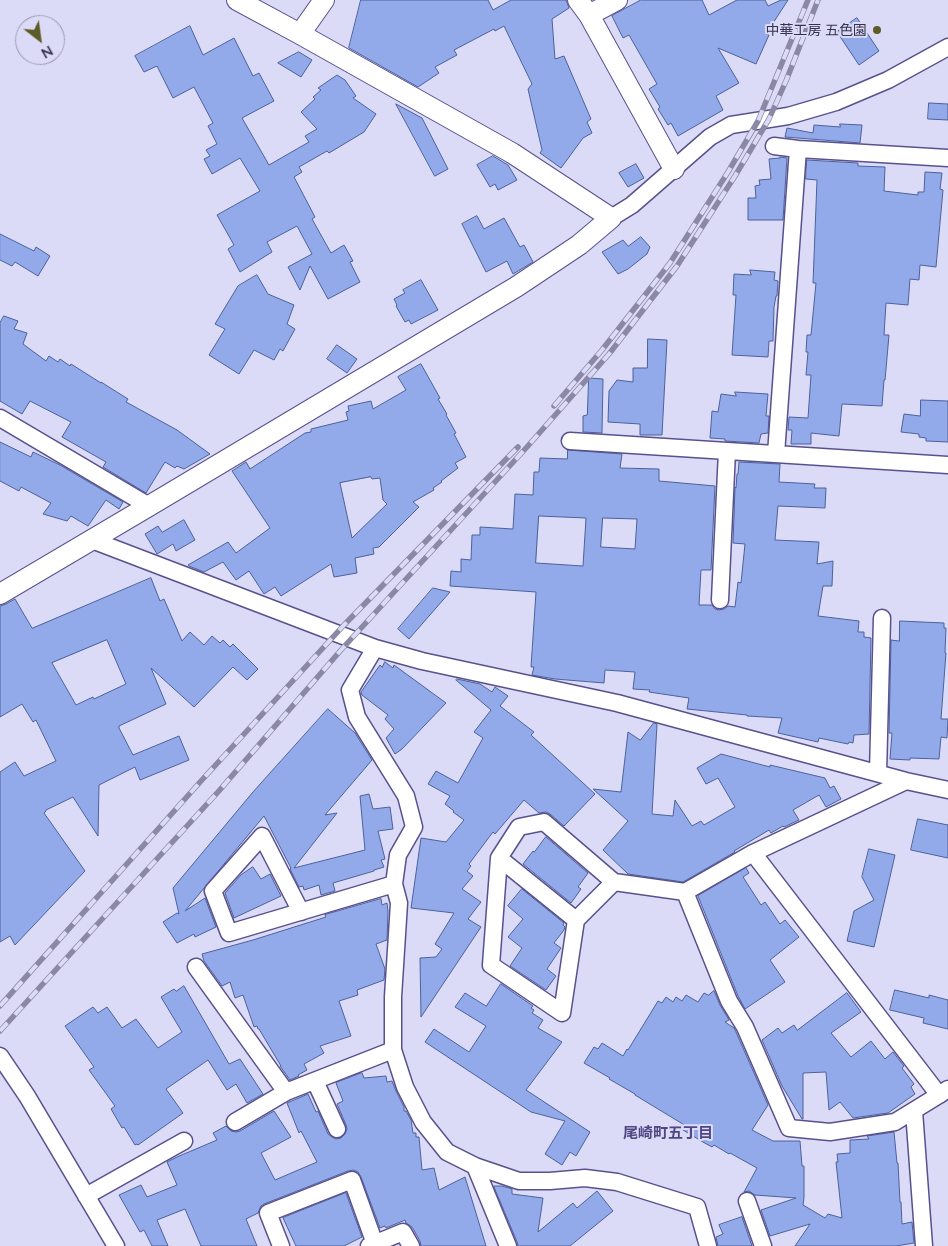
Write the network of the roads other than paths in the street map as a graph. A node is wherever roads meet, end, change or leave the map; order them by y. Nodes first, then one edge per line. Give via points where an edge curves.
1 (237, 0) edge
2 (324, 0) edge
3 (617, 0) edge
4 (583, 8) edge
5 (300, 34) junction
6 (948, 47) edge
7 (774, 146) dead end
8 (798, 149) junction
9 (948, 158) edge
10 (674, 170) junction
11 (611, 218) junction
12 (0, 418) edge
13 (570, 441) dead end
14 (726, 451) junction
15 (776, 454) junction
16 (948, 465) edge
17 (149, 506) junction
18 (92, 540) junction
19 (0, 594) edge
20 (720, 600) dead end
21 (882, 618) dead end
22 (375, 648) junction
23 (878, 773) junction
24 (906, 781) junction
25 (948, 790) edge
26 (753, 853) junction
27 (498, 858) junction
28 (614, 882) junction
29 (394, 884) junction
30 (685, 892) junction
31 (301, 912) junction
32 (576, 920) junction
33 (196, 967) dead end
34 (393, 1050) junction
35 (0, 1056) edge
36 (315, 1081) junction
37 (286, 1092) junction
38 (944, 1092) edge
39 (914, 1111) junction
40 (235, 1122) dead end
41 (337, 1129) dead end
42 (184, 1141) dead end
43 (475, 1166) junction
44 (86, 1196) junction
45 (747, 1201) dead end
46 (372, 1245) edge
47 (116, 1246) edge
48 (281, 1246) edge
49 (411, 1246) edge
50 (508, 1246) edge
51 (708, 1246) edge
52 (763, 1246) edge
53 (924, 1246) edge

1 - 5 street
2 - 5 street
3 - 4 street
4 - 10 street
5 - 11 street via 512,153
6 - 10 street via 888,80 836,102 788,116 731,125 710,137
7 - 8 street
8 - 9 street
8 - 15 street
10 - 11 street via 632,206
11 - 17 street via 579,245 516,287
12 - 17 street
13 - 14 street
14 - 15 street
14 - 20 street
15 - 16 street
17 - 18 street
18 - 19 street
18 - 22 street
21 - 23 street
22 - 23 street via 617,703
22 - 29 street via 350,690 357,717 406,796 414,827 398,855
23 - 24 street
24 - 25 street
24 - 26 street
26 - 30 street
26 - 38 street
27 - 28 street via 519,827 544,822
27 - 32 street
27 - 32 street via 492,965 562,1013
28 - 30 street
28 - 32 street
29 - 31 street
29 - 34 street via 399,903
30 - 39 street via 729,1001 745,1027 789,1128 830,1132 895,1122
31 - 31 street via 262,836 213,891 229,933
33 - 37 street
34 - 36 street
34 - 43 street via 405,1088 423,1122 447,1152
35 - 44 street
36 - 37 street
36 - 41 street
37 - 40 street
38 - 39 street
39 - 53 street
42 - 44 street
43 - 50 street
43 - 51 street via 519,1181 585,1178 617,1182 697,1207
44 - 47 street
45 - 52 street
46 - 48 street via 352,1180 268,1214
46 - 49 street via 403,1232

